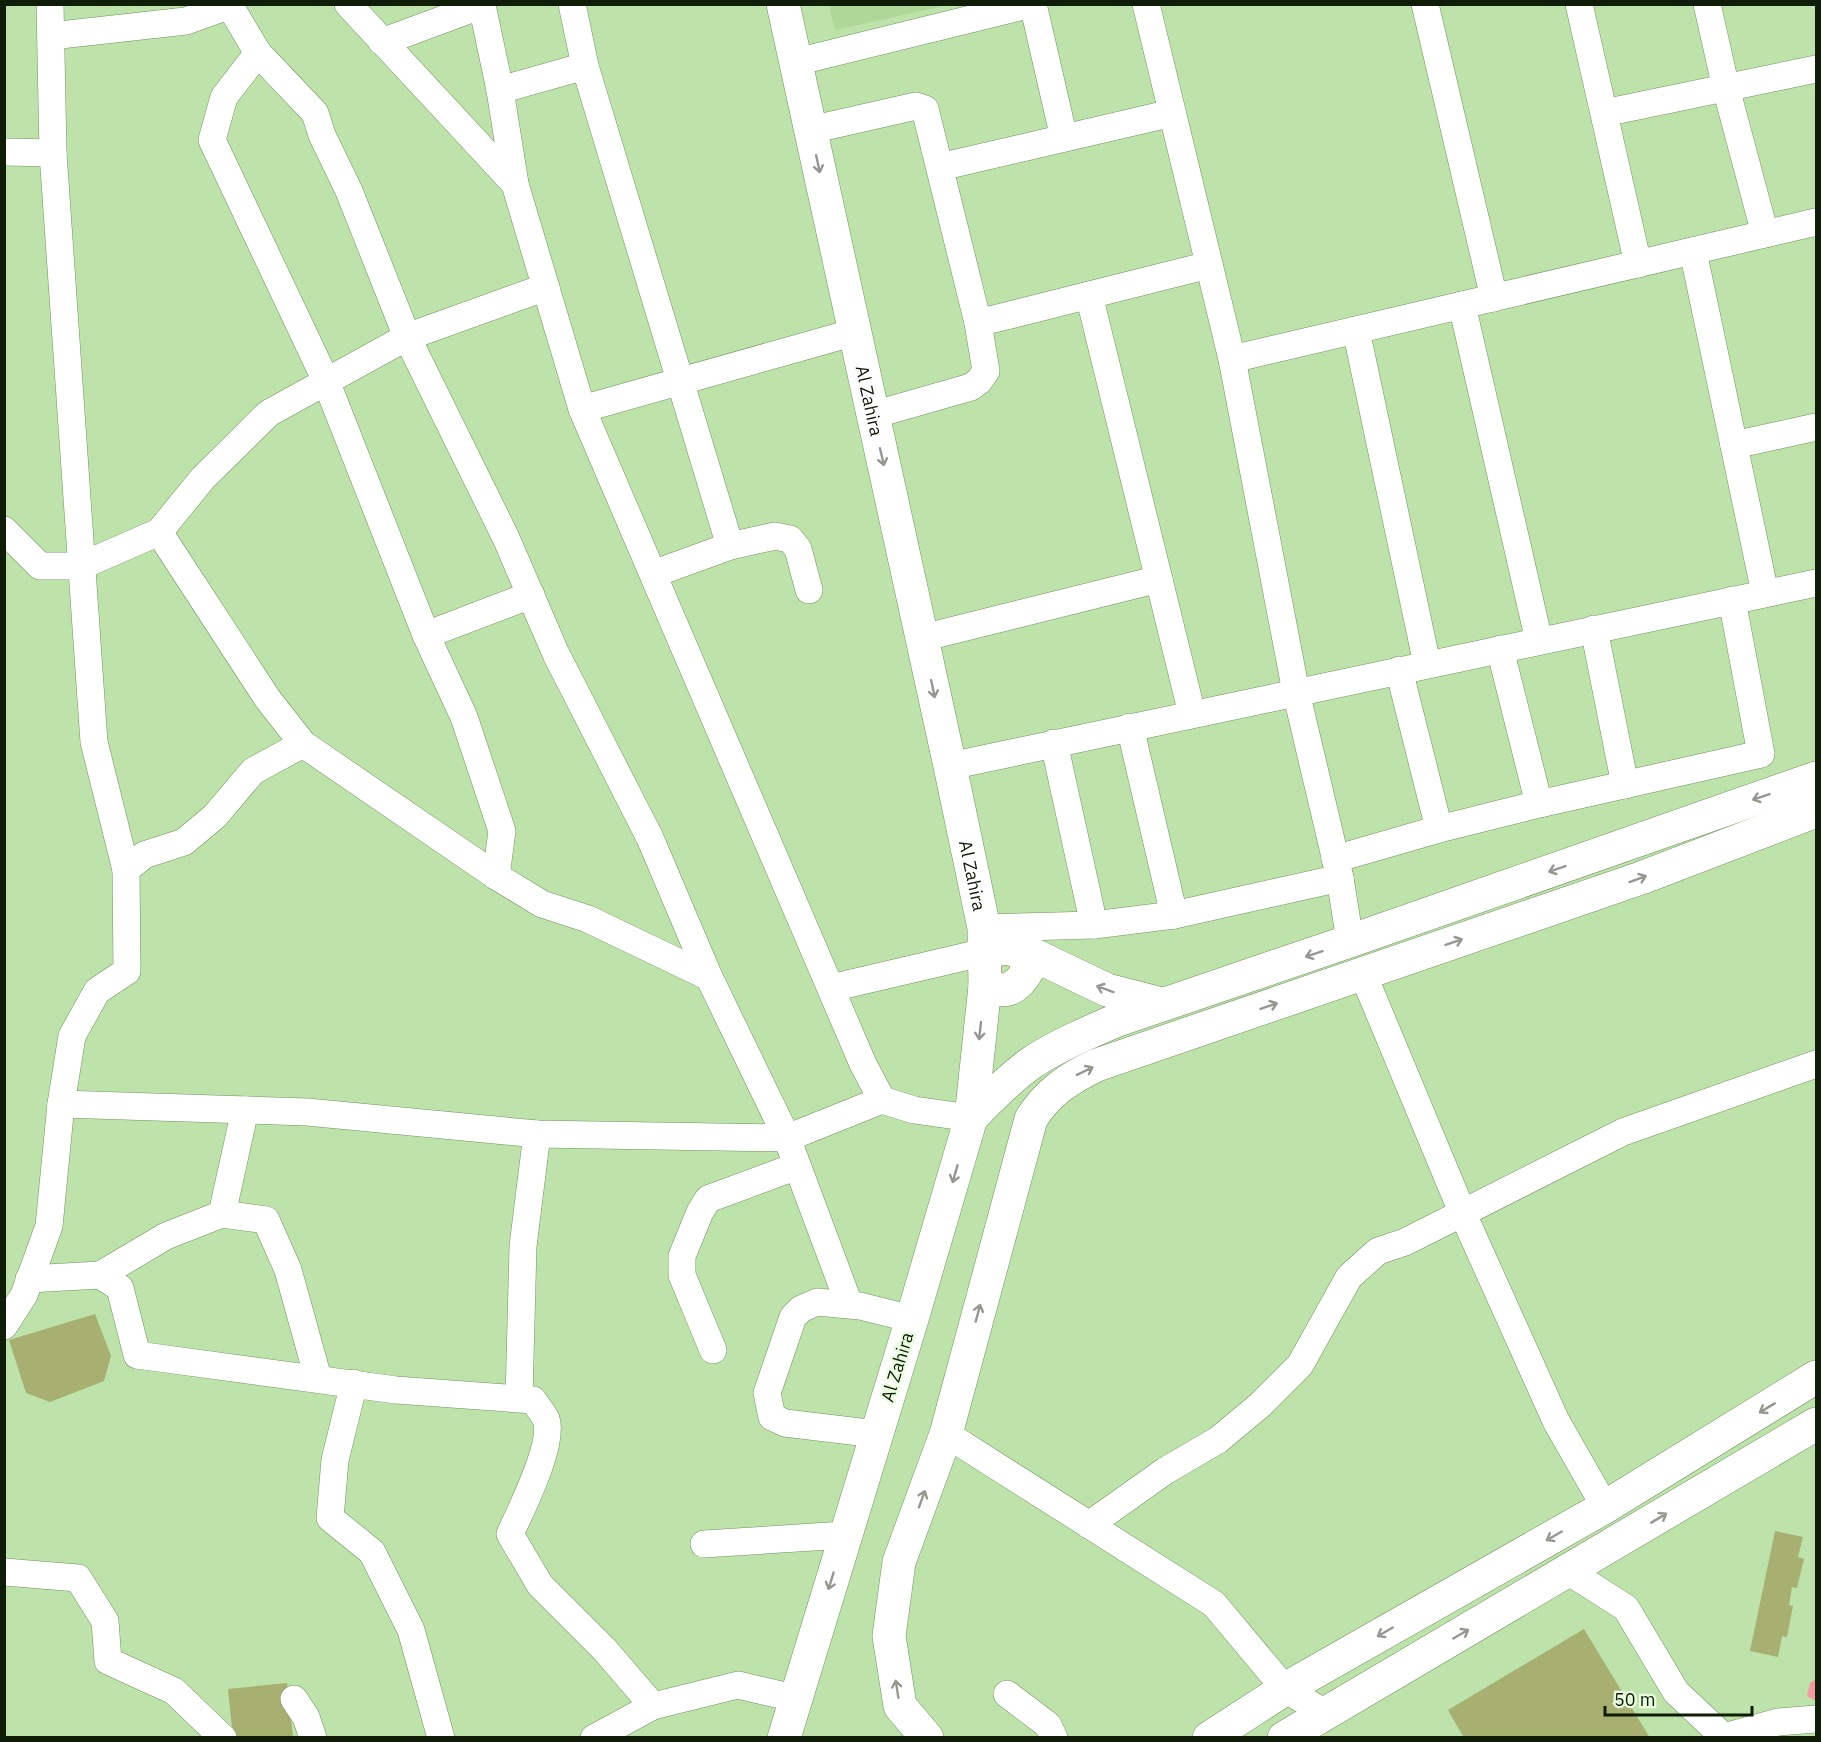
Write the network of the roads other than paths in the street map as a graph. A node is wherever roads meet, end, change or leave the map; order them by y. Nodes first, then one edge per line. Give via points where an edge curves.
1 (51, 4) edge
2 (348, 4) edge
3 (572, 4) edge
4 (783, 4) edge
5 (1033, 4) edge
6 (1425, 4) edge
7 (1579, 4) edge
8 (1707, 4) edge
9 (232, 5) edge
10 (1152, 6) edge
11 (51, 36) junction
12 (382, 42) junction
13 (258, 53) junction
14 (796, 62) junction
15 (585, 66) junction
16 (1816, 69) edge
17 (1726, 88) junction
18 (500, 90) junction
19 (1172, 113) junction
20 (1604, 113) junction
21 (810, 130) junction
22 (1064, 138) junction
23 (4, 152) edge
24 (53, 153) junction
25 (940, 167) junction
26 (515, 184) junction
27 (1816, 222) edge
28 (1765, 234) junction
29 (1693, 251) junction
30 (1638, 264) junction
31 (1209, 265) junction
32 (546, 287) junction
33 (1089, 295) junction
34 (1494, 298) junction
35 (1462, 305) junction
36 (978, 323) junction
37 (1356, 330) junction
38 (855, 332) junction
39 (407, 337) junction
40 (1232, 359) junction
41 (327, 381) junction
42 (681, 381) junction
43 (582, 409) junction
44 (873, 415) junction
45 (1816, 427) edge
46 (1734, 445) junction
47 (4, 530) edge
48 (159, 532) junction
49 (730, 546) junction
50 (81, 566) junction
51 (653, 574) junction
52 (1159, 579) junction
53 (1816, 583) edge
54 (810, 590) dead end
55 (1765, 593) junction
56 (531, 594) junction
57 (1732, 600) junction
58 (1594, 629) junction
59 (426, 635) junction
60 (922, 639) junction
61 (1539, 641) junction
62 (1500, 649) junction
63 (1427, 664) junction
64 (1399, 670) junction
65 (1296, 692) junction
66 (1192, 714) junction
67 (1130, 727) junction
68 (1054, 743) junction
69 (303, 744) junction
70 (950, 766) junction
71 (1816, 778) edge
72 (1625, 785) junction
73 (1539, 804) junction
74 (1816, 811) edge
75 (1439, 829) junction
76 (1337, 868) junction
77 (126, 870) junction
78 (496, 876) junction
79 (1174, 915) junction
80 (1094, 925) junction
81 (984, 940) junction
82 (1350, 942) junction
83 (1017, 950) junction
84 (1363, 974) junction
85 (709, 977) junction
86 (985, 986) junction
87 (831, 988) junction
88 (1161, 1004) junction
89 (1816, 1064) edge
90 (882, 1100) junction
91 (61, 1104) junction
92 (245, 1110) junction
93 (971, 1118) junction
94 (537, 1134) junction
95 (787, 1138) junction
96 (797, 1166) junction
97 (222, 1214) junction
98 (1463, 1214) junction
99 (100, 1275) junction
100 (29, 1280) junction
101 (849, 1304) junction
102 (912, 1318) junction
103 (4, 1326) edge
104 (713, 1350) dead end
105 (1816, 1377) edge
106 (318, 1378) junction
107 (354, 1383) junction
108 (519, 1398) junction
109 (1816, 1424) edge
110 (876, 1434) junction
111 (946, 1434) junction
112 (1605, 1507) junction
113 (1089, 1524) junction
114 (845, 1535) junction
115 (705, 1544) dead end
116 (1568, 1571) junction
117 (4, 1572) edge
118 (1285, 1689) junction
119 (1008, 1694) dead end
120 (794, 1698) junction
121 (294, 1699) dead end
122 (653, 1706) junction
123 (1816, 1719) edge
124 (1328, 1725) edge
125 (223, 1737) edge
126 (313, 1737) edge
127 (441, 1737) edge
128 (594, 1737) edge
129 (784, 1737) edge
130 (927, 1737) edge
131 (1054, 1737) edge
132 (1209, 1737) edge
133 (1284, 1737) edge

1 - 11 street
2 - 12 street
3 - 15 street
4 - 14 main road, Al Zahira
5 - 14 street
5 - 22 street
6 - 34 street
7 - 20 street
8 - 17 street
9 - 11 street via 186,21
9 - 13 street
10 - 19 street
11 - 24 street
12 - 18 street via 482,4
12 - 26 street
13 - 39 street via 315,113
13 - 41 street via 224,97 212,140
14 - 21 main road, Al Zahira
15 - 18 street
15 - 42 street
16 - 17 street
17 - 20 street
17 - 28 street
18 - 26 street
19 - 22 street
19 - 31 street
20 - 30 street
21 - 25 street via 916,106 925,109
21 -> 38 main road, Al Zahira
22 - 25 street
23 - 24 street
24 - 50 street
25 - 36 street
26 - 32 street
27 - 28 street
28 - 29 street
29 - 30 street
29 - 46 street
30 - 34 street
31 - 33 street
31 - 40 street
32 - 39 street
32 - 43 street
33 - 36 street
33 - 52 street
34 - 35 street
35 - 37 street
35 - 61 street
36 - 44 street via 986,371 979,381 971,387
37 - 40 street
37 - 63 street
38 - 42 street
38 - 44 main road, Al Zahira
39 - 41 street
39 - 56 street
40 - 65 street
41 - 48 street via 269,413 203,478
41 - 59 street
42 - 43 street
42 - 49 street
43 - 51 street
44 -> 60 main road, Al Zahira
45 - 46 street
46 - 55 street
47 - 50 street via 40,566
48 - 50 street
48 - 69 street via 267,698
49 - 51 street
49 - 54 street via 775,536 790,539 798,549
50 - 77 street via 93,742
51 - 87 street
52 - 60 street
52 - 66 street
53 - 55 street
55 - 57 street
56 - 59 street
56 - 85 street via 556,654 650,837
57 - 58 street
57 - 72 street via 1761,754
58 - 61 street
58 - 72 street
59 - 78 street via 464,717 502,831
60 -> 70 main road, Al Zahira
61 - 62 street
62 - 63 street
62 - 73 street
63 - 64 street
64 - 65 street
64 - 75 street
65 - 66 street
65 - 76 street
66 - 67 street
67 - 68 street
67 - 79 street
68 - 70 street
68 - 80 street
69 - 77 street via 254,771 215,816 184,842 144,855
69 - 78 street
70 - 81 main road, Al Zahira
71 -> 82 main road
72 - 73 street
73 - 75 street
84 -> 74 main road via 1641,878
75 - 76 street
76 - 79 street
76 - 82 street
77 - 91 street via 127,971 97,991 72,1036
78 - 85 street via 542,904 588,919
79 - 80 street
80 - 81 street
81 - 83 main road
81 - 86 main road, Al Zahira
81 - 87 street
82 -> 88 main road
83 - 86 main road via 1029,968 1022,982 1000,990
88 -> 83 main road via 1107,990
84 - 98 street
111 -> 84 main road via 1023,1143 1039,1106 1064,1082 1097,1065
85 - 95 street
86 -> 93 main road, Al Zahira
87 - 90 street
88 - 93 main road via 1092,1031 1034,1061
89 - 98 street via 1623,1132
90 - 93 street via 914,1110
90 - 95 street
91 - 92 street
91 - 100 street via 49,1226
92 - 94 street via 307,1112
92 - 97 street
93 -> 102 main road, Al Zahira
94 - 95 street
94 - 108 street via 523,1246
95 - 96 street
96 - 101 street
96 - 104 street via 708,1199 700,1212 681,1256 682,1275
97 - 99 street via 166,1236
97 - 106 street via 266,1221 288,1270
98 - 112 street via 1556,1421
98 - 113 street via 1378,1251 1349,1276 1300,1365 1260,1406 1218,1440
99 - 100 street
99 - 106 street via 120,1288 137,1355
100 - 103 street
101 - 102 street
101 - 110 street via 818,1302 793,1317 767,1393 769,1407 772,1417 785,1423
102 - 110 main road, Al Zahira
105 -> 112 main road
106 - 107 street
107 - 108 street via 396,1390
107 - 127 street via 335,1460 330,1518 372,1551 411,1630
108 - 122 street via 533,1400 546,1420 545,1444 535,1479 510,1534 540,1585 605,1650
116 -> 109 main road
110 - 114 main road, Al Zahira
111 - 113 street
130 -> 111 main road via 900,1706 889,1636 899,1562
112 -> 118 main road
113 - 118 street via 1214,1604
114 - 115 street
114 -> 120 main road, Al Zahira
116 - 123 street via 1626,1608 1676,1692 1724,1737 1778,1722
124 -> 116 main road
117 - 125 street via 78,1578 105,1622 108,1661 174,1691
118 - 124 street
118 - 132 main road
119 - 131 street via 1048,1725
120 - 122 street via 738,1685
120 - 129 main road, Al Zahira
121 - 126 street
122 - 128 street
124 - 133 main road

